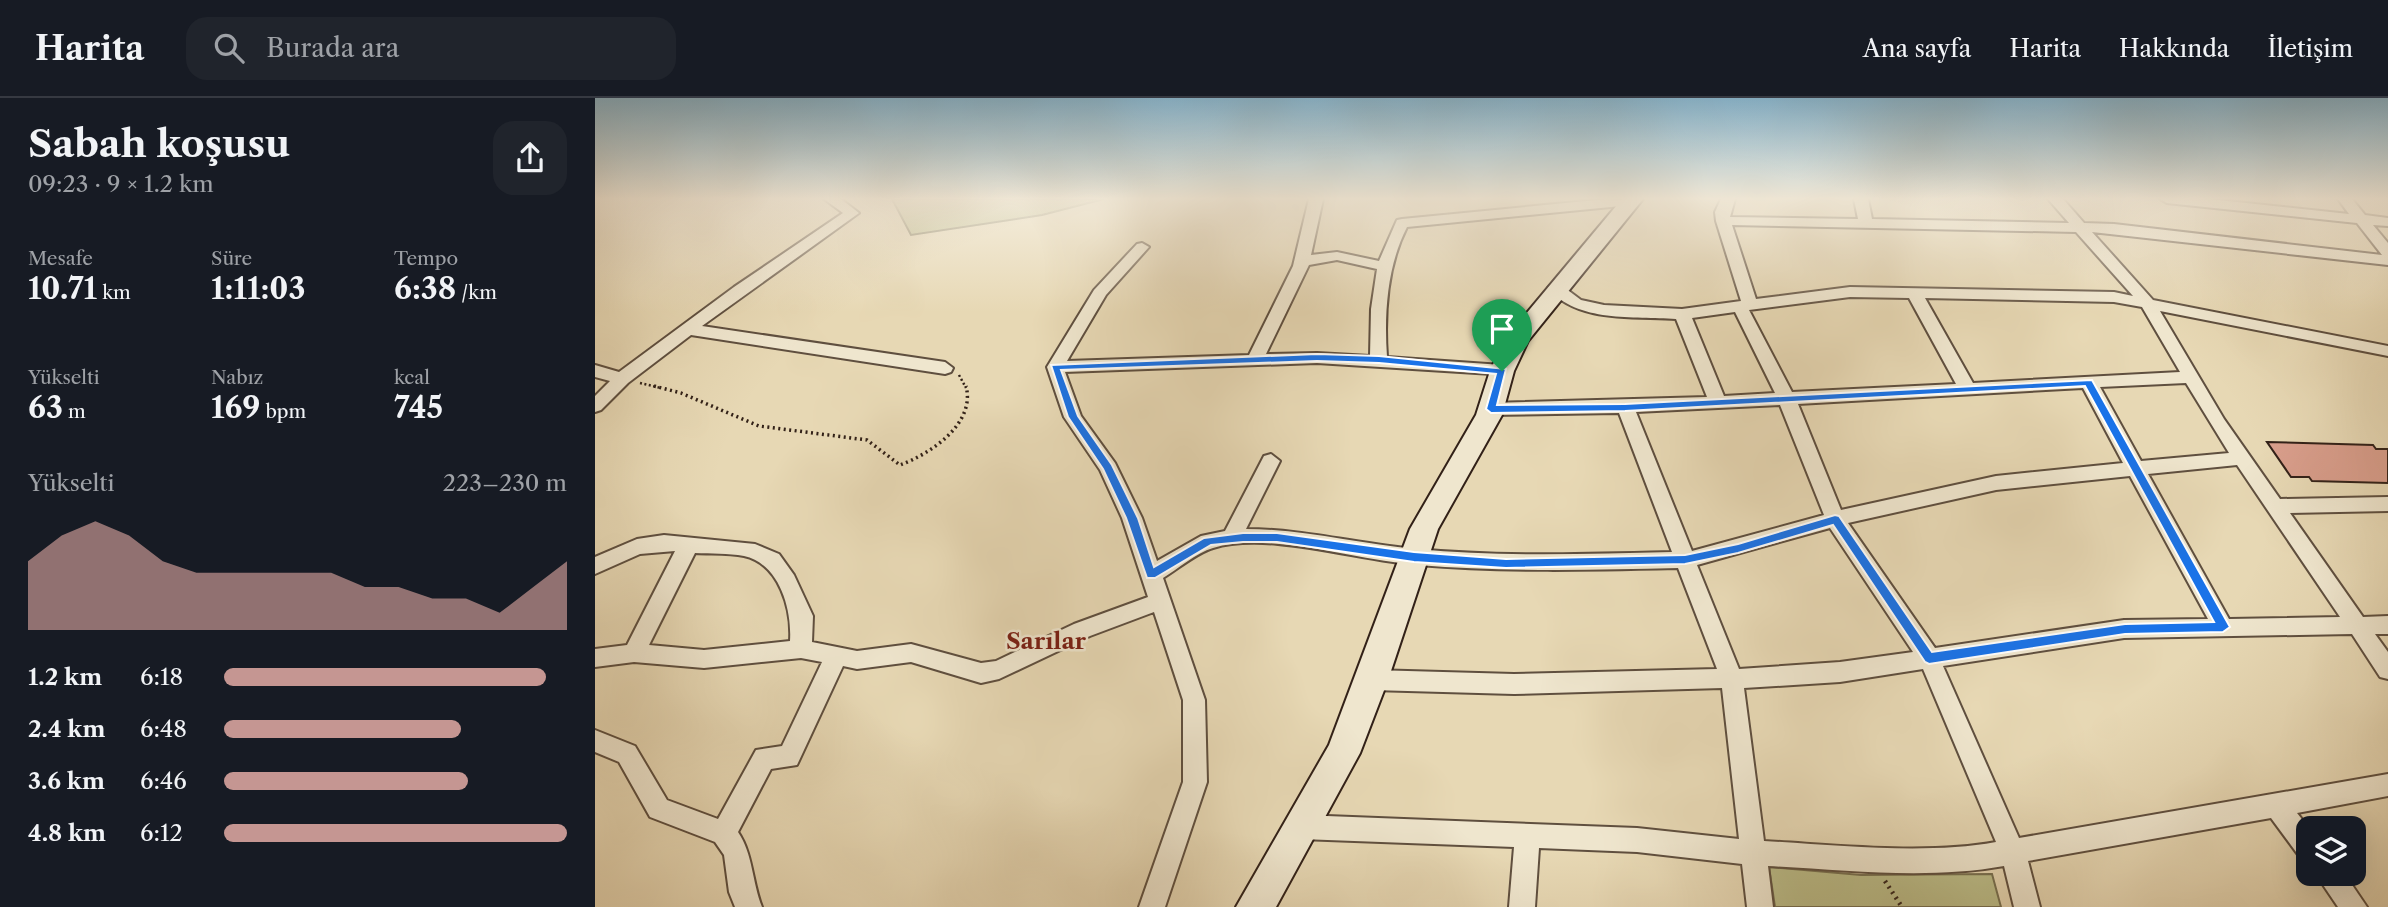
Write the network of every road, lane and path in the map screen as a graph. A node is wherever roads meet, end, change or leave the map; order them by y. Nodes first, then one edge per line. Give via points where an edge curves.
1 (818, 237) edge
2 (1307, 237) edge
3 (1397, 237) edge
4 (1600, 237) edge
5 (1727, 237) edge
6 (2088, 237) edge
7 (2189, 237) edge
8 (2375, 237) edge
9 (1142, 247) dead end
10 (2388, 253) edge
11 (2388, 260) edge
12 (1302, 261) junction
13 (1387, 267) junction
14 (1556, 288) junction
15 (1915, 294) junction
16 (2147, 302) junction
17 (1744, 304) junction
18 (1682, 314) junction
19 (686, 329) junction
20 (2388, 351) edge
21 (1254, 360) junction
22 (1379, 360) junction
23 (1055, 367) junction
24 (945, 368) joint
25 (595, 371) edge
26 (1502, 371) junction
27 (2190, 377) junction
28 (622, 379) junction
29 (2088, 382) junction
30 (1967, 388) junction
31 (1787, 399) junction
32 (1718, 402) junction
33 (595, 406) edge
34 (1625, 407) junction
35 (1491, 409) junction
36 (2241, 458) junction
37 (1271, 461) dead end
38 (2137, 468) junction
39 (2388, 504) edge
40 (2275, 506) junction
41 (1835, 519) junction
42 (1232, 538) junction
43 (689, 544) junction
44 (1414, 557) junction
45 (1685, 560) junction
46 (595, 566) edge
47 (1151, 575) junction
48 (1160, 601) junction
49 (2357, 625) junction
50 (2388, 625) edge
51 (2223, 627) junction
52 (801, 649) junction
53 (634, 653) junction
54 (836, 657) junction
55 (595, 658) edge
56 (1929, 658) junction
57 (2388, 670) edge
58 (1732, 679) junction
59 (1373, 680) junction
60 (595, 741) edge
61 (2388, 785) edge
62 (2277, 805) junction
63 (1301, 827) junction
64 (2296, 831) edge
65 (723, 833) junction
66 (1527, 835) junction
67 (1754, 853) junction
68 (2013, 853) junction
69 (2338, 886) edge
70 (749, 907) edge
71 (1152, 907) edge
72 (1255, 907) edge
73 (1522, 907) edge
74 (1760, 907) edge
75 (2027, 907) edge
76 (2354, 907) edge

1 - 19 street
2 - 12 street
3 - 13 street
4 - 14 street
5 - 17 street
6 - 16 street
7 - 11 street
8 - 10 street
9 - 23 street via 1100,293
12 - 13 street via 1337,256
12 - 21 street
13 - 22 street via 1376,335
14 - 18 street via 1576,304 1604,310
14 - 26 street via 1517,339
15 - 16 street via 2114,297
15 - 17 street via 1819,294
15 - 30 street
16 - 20 street
16 - 27 street
17 - 18 street
17 - 31 street
18 - 32 street
19 - 24 street
19 - 28 street
21 - 22 street
21 - 23 street
22 - 26 street
23 - 47 street via 1073,417 1108,468 1132,518
24 - 28 path via 959,374 967,391 964,411 950,432 919,459 900,465 867,440 759,426 681,393
25 - 28 street
26 - 35 street
27 - 29 street
27 - 36 street
28 - 33 street
29 - 30 street
29 - 38 street
30 - 31 street
31 - 32 street
31 - 41 street
32 - 34 street
34 - 35 street
34 - 45 street
35 - 44 street via 1429,520
36 - 38 street
36 - 40 street
37 - 42 street
38 - 41 street via 1996,483
38 - 51 street
39 - 40 street
40 - 49 street
41 - 45 street
41 - 56 street
42 - 44 street via 1277,537
42 - 47 street via 1208,541
43 - 46 street via 637,547
43 - 52 street via 748,549 772,561 787,581 802,616
43 - 53 street
44 - 45 street via 1506,563
44 - 59 street
45 - 58 street
47 - 48 street
48 - 54 street via 1082,630 999,670 981,673 911,653 857,660
48 - 71 street via 1194,700 1195,782
49 - 50 street
49 - 51 street
49 - 57 street
51 - 56 street via 2125,629
52 - 53 street via 704,659
52 - 54 street
53 - 55 street
54 - 65 street via 789,757 764,758
56 - 58 street via 1840,672
56 - 68 street
58 - 59 street via 1514,684
58 - 67 street
59 - 63 street via 1343,753
60 - 65 street via 627,754 659,809
61 - 62 street
62 - 64 street
62 - 68 street
63 - 66 street
63 - 72 street
65 - 70 street via 736,851
66 - 67 street via 1637,840
66 - 73 street
67 - 68 street via 1926,859
67 - 74 street
68 - 75 street
69 - 76 street

